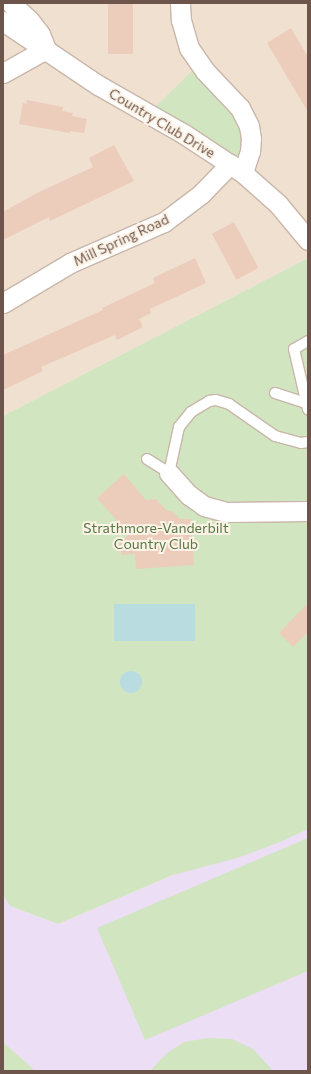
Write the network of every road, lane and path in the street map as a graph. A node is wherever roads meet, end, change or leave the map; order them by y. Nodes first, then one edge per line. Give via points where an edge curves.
1 (12, 3) edge
2 (180, 3) edge
3 (3, 21) edge
4 (46, 49) junction
5 (3, 73) edge
6 (236, 169) junction
7 (308, 240) edge
8 (3, 303) edge
9 (308, 341) edge
10 (276, 393) dead end
11 (308, 406) edge
12 (308, 442) edge
13 (147, 459) dead end
14 (169, 473) junction
15 (308, 510) edge

1 - 4 street via 40,34
2 - 6 street, Mill Spring Road via 181,20 189,48 205,71 240,108 249,126 250,150
3 - 4 street, Country Club Drive
4 - 5 street
4 - 6 street, Country Club Drive via 98,85 184,134
6 - 7 street, Country Club Drive via 278,204
6 - 8 street, Mill Spring Road via 164,222 70,263
9 - 11 lane via 294,349
10 - 11 lane
12 - 14 lane via 301,443 275,436 229,404 216,400 209,401 191,412 179,427
13 - 14 lane
14 - 15 street via 189,495 204,506 228,512

